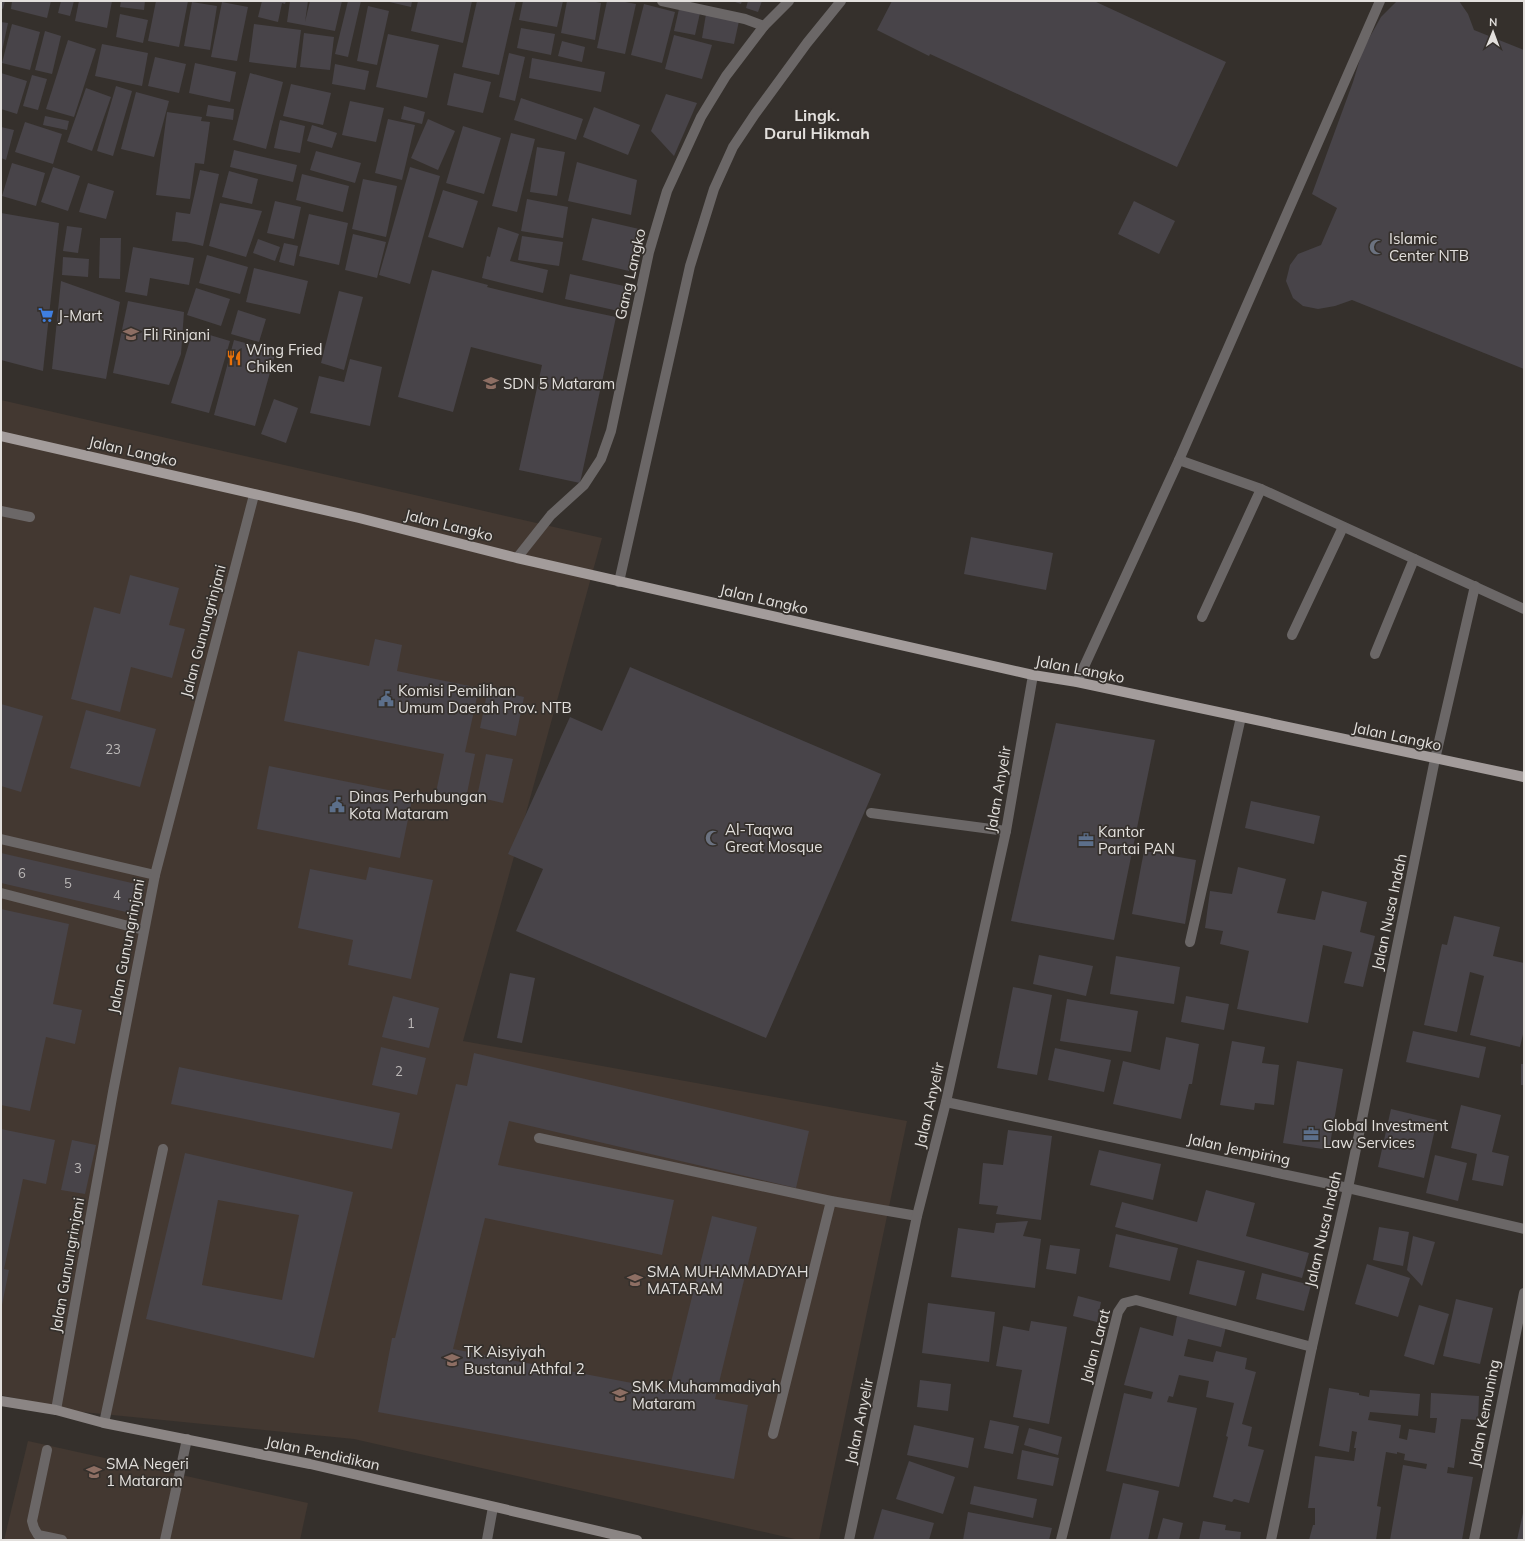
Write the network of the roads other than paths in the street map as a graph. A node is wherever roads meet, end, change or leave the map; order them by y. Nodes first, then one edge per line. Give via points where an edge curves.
1 (662, 1) edge
2 (789, 1) edge
3 (841, 1) edge
4 (1380, 1) edge
5 (764, 26) junction
6 (1, 436) edge
7 (1180, 460) junction
8 (1261, 489) junction
9 (254, 495) junction
10 (1, 511) edge
11 (30, 517) dead end
12 (1343, 527) junction
13 (517, 558) junction
14 (1414, 559) junction
15 (619, 582) junction
16 (1475, 586) junction
17 (1524, 609) edge
18 (1202, 617) dead end
19 (1292, 635) dead end
20 (1375, 654) dead end
21 (1033, 675) junction
22 (1078, 682) junction
23 (1241, 718) junction
24 (1435, 759) junction
25 (1524, 777) edge
26 (870, 813) dead end
27 (1006, 831) junction
28 (1, 839) edge
29 (155, 875) junction
30 (1, 893) edge
31 (144, 930) junction
32 (1190, 942) dead end
33 (946, 1102) junction
34 (539, 1138) dead end
35 (163, 1149) dead end
36 (1348, 1188) junction
37 (830, 1201) junction
38 (917, 1216) junction
39 (1524, 1229) edge
40 (1524, 1292) edge
41 (1312, 1347) junction
42 (1, 1400) edge
43 (56, 1410) junction
44 (104, 1423) junction
45 (773, 1434) dead end
46 (187, 1439) junction
47 (47, 1450) dead end
48 (493, 1507) junction
49 (62, 1540) edge
50 (165, 1540) edge
51 (487, 1540) edge
52 (637, 1540) edge
53 (849, 1540) edge
54 (1061, 1540) edge
55 (1271, 1540) edge
56 (1474, 1540) edge

1 - 5 street via 745,19
2 - 5 street, Gang Langko
3 - 15 street via 754,114 733,147 714,189 690,266
4 - 7 street
5 - 13 street, Gang Langko via 726,76 705,111 667,191 649,252 611,431 601,459 584,485 551,515
6 - 9 main road, Jalan Langko
7 - 8 street
7 - 22 street
8 - 12 street
8 - 18 street
9 - 13 main road, Jalan Langko via 359,518
9 - 29 street, Jalan Gunungrinjani
10 - 11 street
12 - 14 street
12 - 19 street
13 - 15 main road, Jalan Langko
14 - 16 street
14 - 20 street
15 - 21 main road, Jalan Langko
16 - 17 street
16 - 24 street, Jalan Nusa Indah
21 - 22 main road, Jalan Langko
21 - 27 street, Jalan Anyelir
22 - 23 main road, Jalan Langko
23 - 24 main road, Jalan Langko
23 - 32 street
24 - 25 main road, Jalan Langko
24 - 36 street, Jalan Nusa Indah
26 - 27 street
27 - 33 street, Jalan Anyelir
28 - 29 street
29 - 31 street, Jalan Gunungrinjani
30 - 31 street
31 - 43 street, Jalan Gunungrinjani
33 - 36 street, Jalan Jempiring
33 - 38 street, Jalan Anyelir
34 - 37 street
35 - 44 street
36 - 39 street, Jalan Jempiring
36 - 41 street, Jalan Nusa Indah
37 - 38 street
37 - 45 street
38 - 53 street, Jalan Anyelir
40 - 56 street, Jalan Kemuning
41 - 54 street, Jalan Larat via 1136,1300 1124,1303 1118,1312
41 - 55 street, Jalan Nusa Indah
42 - 43 main road, Jalan Pendidikan
43 - 44 main road, Jalan Pendidikan
44 - 46 main road, Jalan Pendidikan
46 - 48 main road, Jalan Pendidikan via 310,1464
46 - 50 street
47 - 49 street via 32,1521 38,1535
48 - 51 street
48 - 52 main road, Jalan Pendidikan

